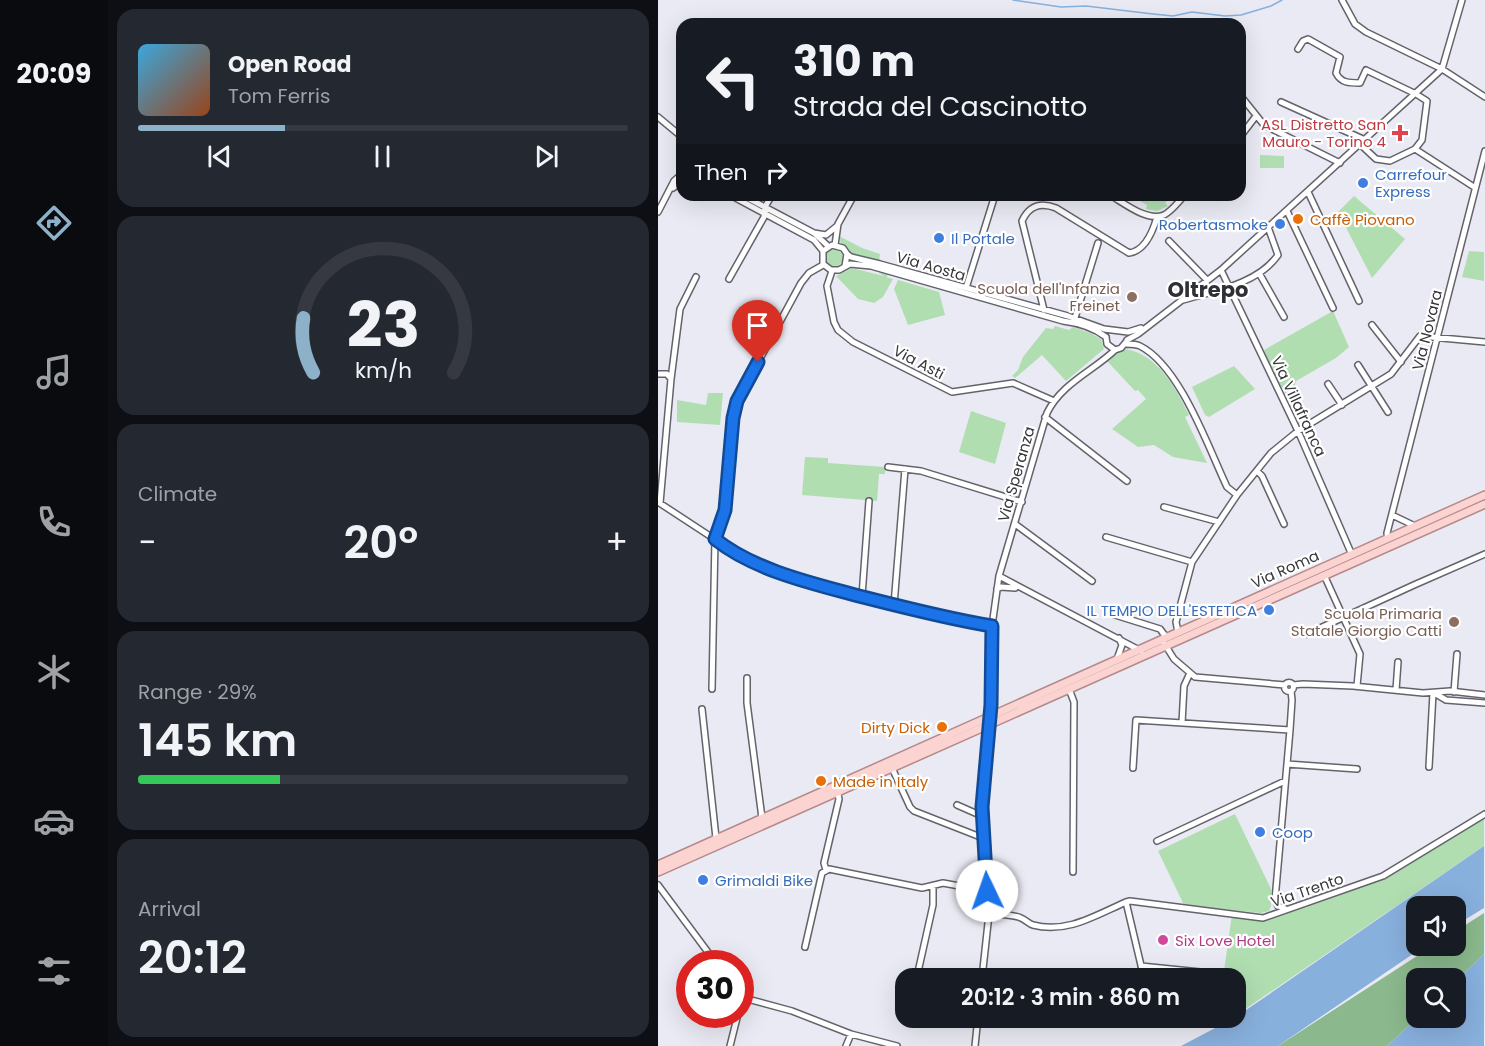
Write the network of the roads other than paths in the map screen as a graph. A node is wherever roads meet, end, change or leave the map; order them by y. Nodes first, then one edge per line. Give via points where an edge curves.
1 (1342, 0) edge
2 (1462, 0) edge
3 (1298, 49) dead end
4 (1442, 69) junction
5 (1416, 94) junction
6 (1484, 98) edge
7 (1281, 102) dead end
8 (1246, 103) edge
9 (1256, 116) junction
10 (658, 117) edge
11 (1246, 129) edge
12 (676, 132) edge
13 (1363, 142) junction
14 (1415, 148) junction
15 (1484, 151) edge
16 (1340, 163) junction
17 (676, 179) edge
18 (676, 185) edge
19 (1474, 188) junction
20 (671, 189) junction
21 (1308, 192) junction
22 (744, 201) edge
23 (751, 201) edge
24 (769, 201) edge
25 (850, 201) edge
26 (993, 201) edge
27 (1121, 201) edge
28 (1180, 201) edge
29 (764, 210) junction
30 (1287, 210) junction
31 (658, 212) edge
32 (1157, 217) junction
33 (838, 225) junction
34 (1268, 227) junction
35 (814, 233) junction
36 (1170, 241) dead end
37 (1098, 243) dead end
38 (835, 245) junction
39 (828, 246) junction
40 (823, 251) junction
41 (847, 255) junction
42 (823, 265) junction
43 (845, 266) junction
44 (1221, 270) junction
45 (832, 271) junction
46 (1259, 273) junction
47 (696, 277) dead end
48 (729, 279) dead end
49 (923, 279) junction
50 (1207, 280) junction
51 (1230, 286) junction
52 (966, 288) junction
53 (1359, 301) dead end
54 (1178, 302) junction
55 (1333, 308) dead end
56 (1044, 310) junction
57 (1284, 317) dead end
58 (1074, 321) junction
59 (1372, 325) dead end
60 (1145, 326) junction
61 (1113, 330) junction
62 (1122, 331) junction
63 (1438, 336) junction
64 (1106, 338) junction
65 (1126, 342) junction
66 (1484, 342) edge
67 (1112, 351) junction
68 (1401, 362) junction
69 (1358, 365) dead end
70 (658, 374) edge
71 (671, 379) junction
72 (1328, 384) dead end
73 (1372, 386) junction
74 (1054, 401) junction
75 (1342, 405) junction
76 (1388, 412) dead end
77 (1045, 417) junction
78 (1298, 431) junction
79 (888, 467) dead end
80 (905, 469) junction
81 (1257, 471) junction
82 (1127, 481) dead end
83 (1237, 495) junction
84 (1484, 495) edge
85 (869, 501) dead end
86 (659, 502) edge
87 (1022, 502) junction
88 (1484, 504) edge
89 (1164, 507) dead end
90 (1392, 514) junction
91 (1219, 522) junction
92 (1015, 524) junction
93 (1284, 524) dead end
94 (1415, 526) junction
95 (1106, 537) dead end
96 (1388, 538) junction
97 (715, 539) junction
98 (1484, 554) edge
99 (1352, 555) junction
100 (1192, 562) junction
101 (1324, 575) junction
102 (999, 576) junction
103 (1093, 581) dead end
104 (1020, 588) junction
105 (997, 589) junction
106 (862, 596) junction
107 (894, 604) junction
108 (1112, 614) dead end
109 (1344, 618) junction
110 (992, 626) junction
111 (1178, 632) junction
112 (1307, 634) dead end
113 (1119, 638) junction
114 (1164, 641) junction
115 (1139, 649) junction
116 (1147, 654) junction
117 (1458, 654) dead end
118 (1117, 659) junction
119 (1398, 662) dead end
120 (1098, 672) junction
121 (1190, 673) junction
122 (748, 678) dead end
123 (1357, 686) junction
124 (1292, 688) junction
125 (712, 689) dead end
126 (1069, 689) junction
127 (1396, 690) junction
128 (1452, 692) junction
129 (1434, 693) junction
130 (1484, 695) edge
131 (1448, 700) junction
132 (1484, 703) edge
133 (702, 709) dead end
134 (990, 716) junction
135 (1182, 723) junction
136 (989, 726) junction
137 (1290, 730) junction
138 (1287, 764) junction
139 (1429, 767) dead end
140 (892, 768) junction
141 (1134, 768) dead end
142 (1357, 769) dead end
143 (1285, 781) junction
144 (837, 789) junction
145 (957, 805) dead end
146 (1484, 813) edge
147 (982, 816) junction
148 (762, 818) junction
149 (716, 838) junction
150 (984, 838) junction
151 (1157, 841) dead end
152 (658, 864) edge
153 (826, 870) junction
154 (658, 872) edge
155 (1073, 872) dead end
156 (658, 885) edge
157 (933, 886) junction
158 (987, 891) junction
159 (1126, 902) junction
160 (1286, 909) junction
161 (989, 914) junction
162 (805, 947) dead end
163 (706, 950) edge
164 (1141, 966) joint
165 (919, 968) edge
166 (983, 968) edge
167 (1161, 968) edge
168 (754, 1001) edge
169 (734, 1028) edge
170 (977, 1028) edge
171 (851, 1034) junction
172 (871, 1043) edge
173 (730, 1046) edge
174 (847, 1046) edge
175 (897, 1046) edge
176 (975, 1046) edge

1 - 4 street via 1355,24 1366,32
2 - 4 street
3 - 5 street via 1308,39 1340,57 1336,73 1347,83 1360,83 1366,70
4 - 5 street
4 - 6 street
5 - 13 street
5 - 14 street via 1427,101 1422,140
7 - 13 street
8 - 9 street
9 - 11 street
9 - 16 street via 1264,125
10 - 12 street
13 - 14 street via 1376,159 1390,160
13 - 16 street
14 - 19 street
15 - 19 street, Via Novara
16 - 21 street
17 - 20 street
18 - 20 street
19 - 63 street, Via Novara
20 - 31 street
21 - 30 street
21 - 53 street
22 - 29 street
23 - 29 street
24 - 29 street
25 - 33 street
26 - 52 street
27 - 32 street
28 - 32 street
29 - 35 street
29 - 40 street via 814,240
29 - 48 street via 764,217
30 - 34 street
30 - 55 street
32 - 56 street via 1152,234 1135,252 1129,253 1056,208 1037,205 1028,210 1022,221
33 - 35 street via 826,234
33 - 38 street
34 - 44 street
34 - 46 street via 1278,255 1271,266
35 - 39 street
36 - 50 street
37 - 58 street
38 - 39 street
38 - 41 street
39 - 40 street
40 - 42 street
41 - 43 street
41 - 49 street, Via Aosta
42 - 45 street
42 - 97 street via 800,283 737,401 725,510
43 - 45 street
43 - 49 street, Via Aosta via 855,263
44 - 50 street
44 - 51 street, Via Villafranca
45 - 74 street, Via Asti via 827,286 834,322 853,342 952,392 1013,383
46 - 51 street
46 - 57 street
47 - 71 street via 680,309
49 - 52 street, Via Aosta
49 - 58 street, Via Aosta
50 - 54 street
51 - 54 street
51 - 78 street, Via Villafranca
52 - 56 street, Via Aosta
54 - 60 street
56 - 58 street, Via Aosta
58 - 61 street, Via Aosta
58 - 64 street, Via Aosta
59 - 68 street
60 - 62 street via 1132,332
60 - 65 street
61 - 62 street
61 - 64 street
62 - 65 street
63 - 66 street
63 - 68 street via 1420,336
63 - 90 street, Via Novara
64 - 67 street
65 - 67 street
65 - 83 street via 1139,346 1168,370 1184,394 1227,487
67 - 74 street, Via Speranza
68 - 73 street
69 - 73 street
70 - 71 street via 667,374
71 - 86 street
72 - 75 street
73 - 75 street
73 - 76 street
74 - 77 street, Via Speranza
75 - 78 street
77 - 82 street
77 - 87 street, Via Speranza
78 - 81 street
78 - 99 street, Via Villafranca
79 - 80 street
80 - 87 street
80 - 107 street
81 - 83 street
81 - 93 street
83 - 91 street
84 - 94 main road, Via Roma
85 - 106 street
86 - 97 street
87 - 92 street, Via Speranza
88 - 101 main road, Via Roma
89 - 91 street
90 - 94 street
90 - 96 street, Via Novara
91 - 100 street
92 - 102 street, Via Speranza
92 - 103 street
94 - 96 main road, Via Roma
95 - 100 street
96 - 99 main road, Via Roma
97 - 106 street via 759,565
97 - 125 street
98 - 109 street
99 - 111 main road, Via Roma
100 - 111 street via 1176,622
101 - 109 street
101 - 114 main road, Via Roma
102 - 104 street
102 - 105 street, Via Speranza
104 - 105 street
104 - 113 street
105 - 110 street, Via Speranza
106 - 107 street
107 - 110 street via 950,620
108 - 114 street via 1160,629
109 - 112 street
109 - 123 street via 1360,654
110 - 134 street, Via Speranza
111 - 114 main road, Via Roma
113 - 115 street
113 - 118 street via 1122,649
114 - 115 main road, Via Roma
114 - 116 main road, Via Roma
114 - 121 street via 1174,659
115 - 116 street
115 - 118 main road, Via Roma
116 - 120 main road, Via Roma
117 - 128 street
118 - 120 main road, Via Roma
119 - 127 street
120 - 126 main road
120 - 134 main road
121 - 124 street via 1203,679 1285,685 1289,682
121 - 135 street via 1184,686
122 - 148 street via 747,703
123 - 124 street via 1303,684
123 - 127 street
124 - 137 street
126 - 136 main road
126 - 155 street via 1074,709
127 - 129 street
128 - 129 street
128 - 130 street
128 - 131 street via 1446,694
129 - 131 street
129 - 139 street
131 - 132 street
133 - 149 street
134 - 136 street, Via Speranza
134 - 144 main road
135 - 137 street
135 - 141 street via 1136,720
136 - 140 main road
136 - 147 street, Via Speranza
137 - 138 street
138 - 142 street
138 - 143 street
140 - 144 main road
140 - 150 street via 914,811
143 - 151 street
143 - 160 street via 1275,900
144 - 148 main road
144 - 153 street via 839,799 824,863
144 - 154 main road
145 - 147 street
146 - 160 street, Via Trento via 1383,876
147 - 150 street, Via Speranza
148 - 149 main road
149 - 152 main road
150 - 158 street, Via Speranza
153 - 157 street via 922,888
153 - 162 street via 822,873
156 - 163 street
157 - 158 street via 943,883
157 - 165 street via 933,905
158 - 161 street, Via Speranza
159 - 160 street, Via Trento via 1263,918
159 - 161 street via 1089,920 1057,928 1031,925 1012,915
159 - 164 street
161 - 166 street, Via Speranza
164 - 167 street
168 - 171 street
169 - 173 street
170 - 176 street
171 - 172 street
171 - 174 street
172 - 175 street

